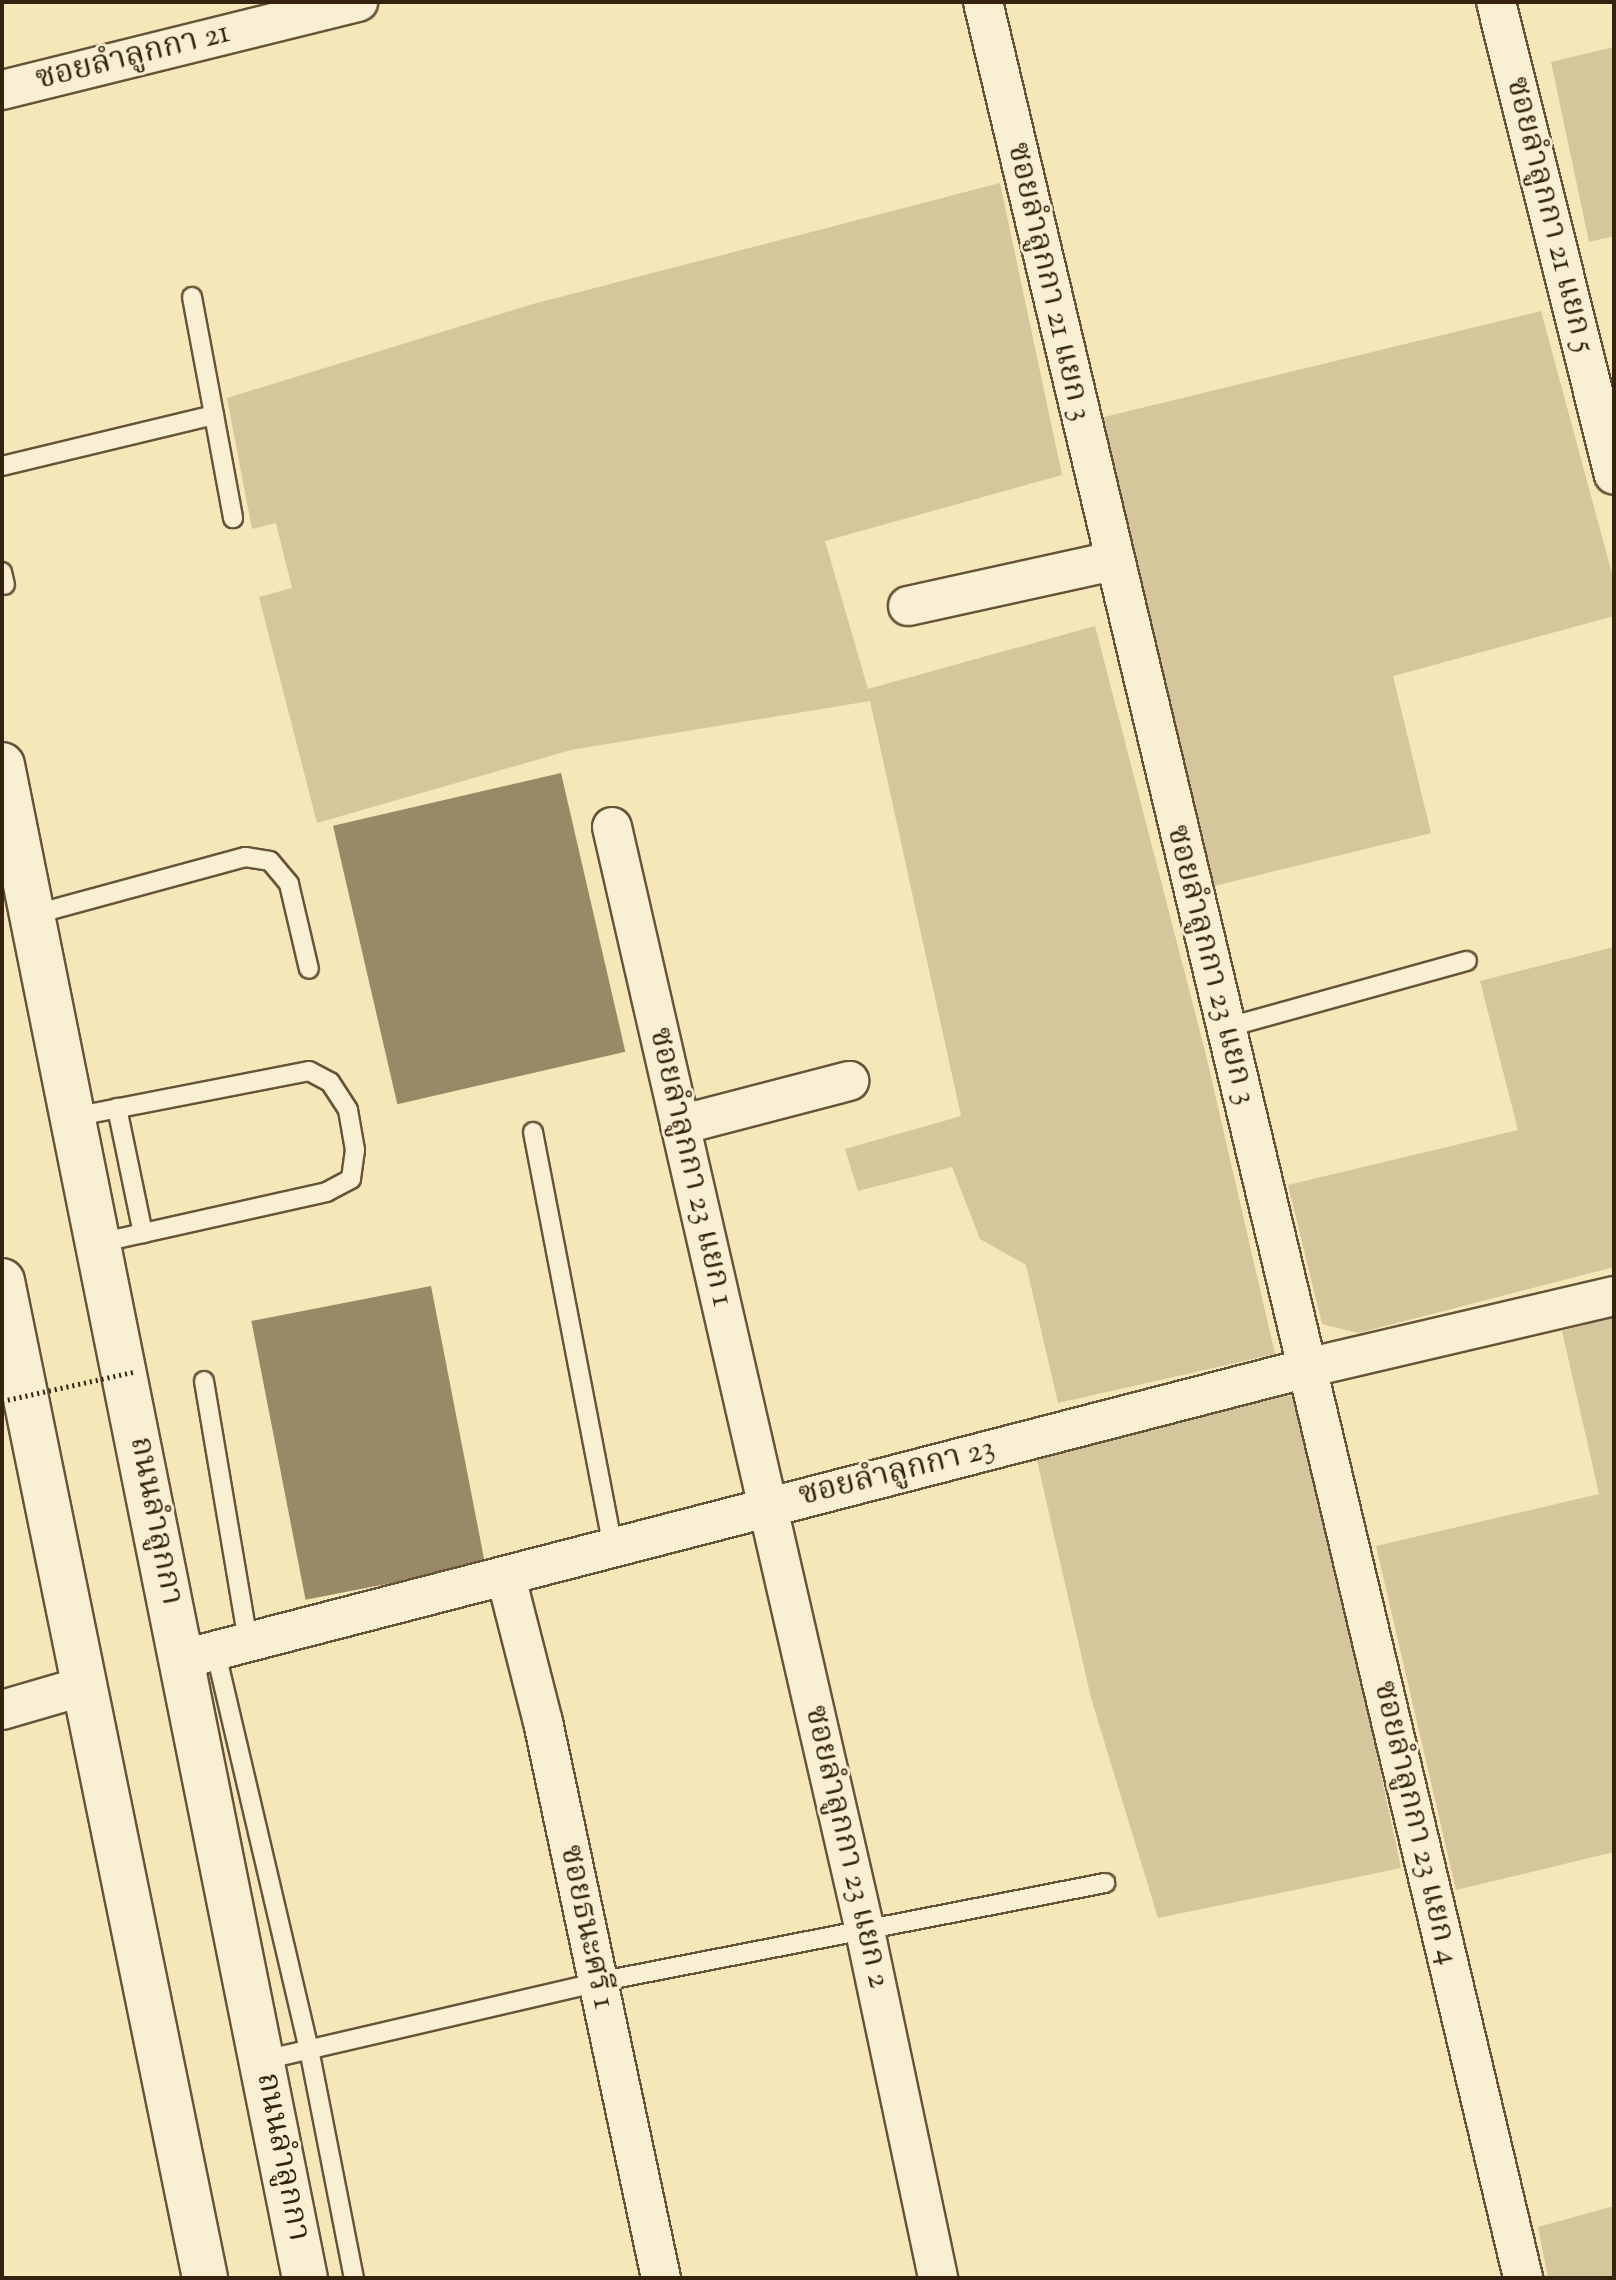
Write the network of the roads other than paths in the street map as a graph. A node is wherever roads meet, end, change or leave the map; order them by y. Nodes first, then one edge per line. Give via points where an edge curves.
1 (358, 2) edge
2 (983, 2) edge
3 (1496, 2) edge
4 (2, 90) edge
5 (192, 297) dead end
6 (214, 415) junction
7 (2, 466) edge
8 (1614, 475) edge
9 (233, 518) dead end
10 (1113, 561) junction
11 (908, 606) dead end
12 (2, 765) edge
13 (612, 827) dead end
14 (32, 915) junction
15 (1467, 961) dead end
16 (309, 969) dead end
17 (1225, 1028) junction
18 (849, 1081) dead end
19 (117, 1108) junction
20 (73, 1117) junction
21 (680, 1125) junction
22 (533, 1132) dead end
23 (143, 1233) junction
24 (99, 1243) junction
25 (2, 1281) edge
26 (1614, 1296) edge
27 (1307, 1368) junction
28 (204, 1381) dead end
29 (768, 1506) junction
30 (613, 1547) junction
31 (506, 1577) junction
32 (215, 1649) junction
33 (84, 1686) junction
34 (2, 1710) edge
35 (1105, 1883) dead end
36 (865, 1931) junction
37 (598, 1982) junction
38 (309, 2049) junction
39 (264, 2060) junction
40 (205, 2278) edge
41 (305, 2278) edge
42 (354, 2278) edge
43 (661, 2278) edge
44 (938, 2278) edge
45 (1523, 2278) edge

1 - 4 street, ซอยลำลูกกา 21
2 - 10 street, ซอยลำลูกกา 21 แยก 3
3 - 8 street, ซอยลำลูกกา 21 แยก 5
5 - 6 lane
6 - 7 lane
6 - 9 lane
10 - 11 street
10 - 17 street, ซอยลำลูกกา 23 แยก 3
12 - 14 main road, ถนนลำลูกกา
13 - 21 street, ซอยลำลูกกา 23 แยก 1
14 - 16 lane via 245,857 270,861 289,884
14 - 20 main road, ถนนลำลูกกา
15 - 17 lane
17 - 27 street, ซอยลำลูกกา 23 แยก 3
18 - 21 street
19 - 20 lane
19 - 23 lane
19 - 23 lane via 309,1071 330,1082 348,1110 355,1150 351,1179 327,1192
20 - 24 main road, ถนนลำลูกกา
21 - 29 street, ซอยลำลูกกา 23 แยก 1
22 - 30 lane
23 - 24 lane
24 - 32 main road, ถนนลำลูกกา
25 - 33 main road
26 - 27 street, ซอยลำลูกกา 23
27 - 29 street, ซอยลำลูกกา 23
27 - 45 street, ซอยลำลูกกา 23 แยก 4
28 - 32 lane
29 - 30 street, ซอยลำลูกกา 23
29 - 36 street, ซอยลำลูกกา 23 แยก 2
30 - 31 street, ซอยลำลูกกา 23
31 - 32 street, ซอยลำลูกกา 23
31 - 37 street, ซอยธนะศรี 1
32 - 38 lane
32 - 39 main road, ถนนลำลูกกา
33 - 34 street
33 - 40 main road
35 - 36 lane
36 - 37 lane
36 - 44 street, ซอยลำลูกกา 23 แยก 2
37 - 38 lane
37 - 43 street, ซอยธนะศรี 1
38 - 39 lane
38 - 42 lane
39 - 41 main road, ถนนลำลูกกา

